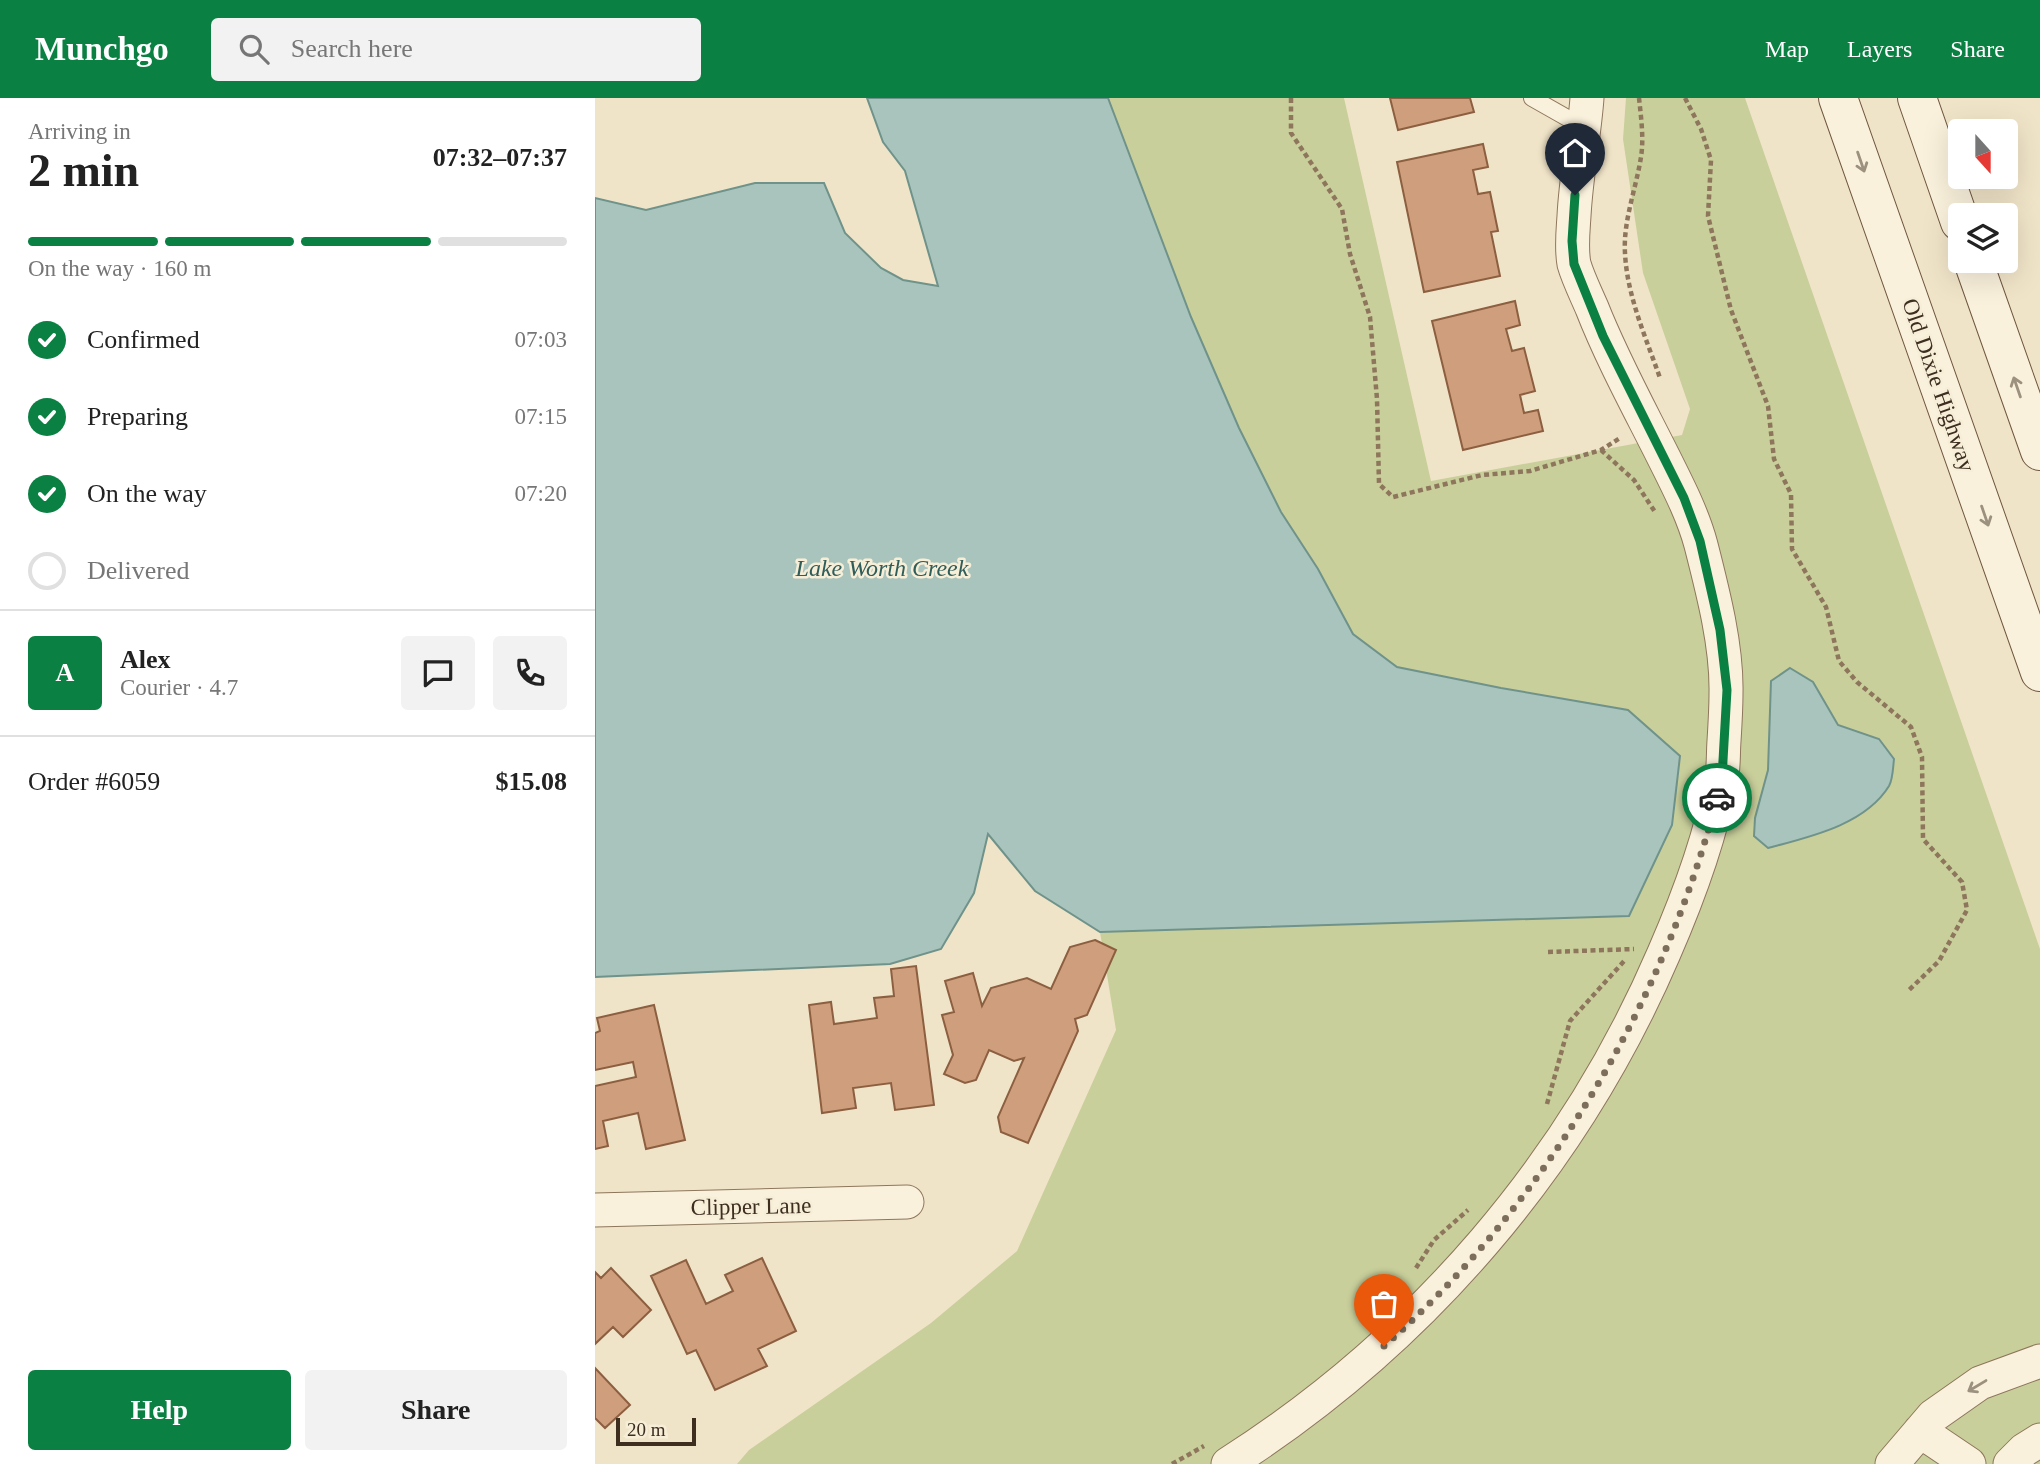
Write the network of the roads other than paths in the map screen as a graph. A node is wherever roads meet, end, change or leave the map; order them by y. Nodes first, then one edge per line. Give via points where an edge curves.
1 (1532, 98) edge
2 (1838, 98) edge
3 (1917, 98) edge
4 (1586, 113) edge
5 (1953, 203) edge
6 (1977, 273) edge
7 (2040, 451) edge
8 (2040, 672) edge
9 (907, 1202) dead end
10 (595, 1210) edge
11 (2040, 1361) edge
12 (1920, 1431) junction
13 (2040, 1440) edge
14 (1218, 1454) edge
15 (1892, 1464) edge
16 (1969, 1464) edge
17 (2010, 1464) edge

1 - 4 lane
2 -> 8 main road, Old Dixie Highway
3 - 5 main road
4 - 14 street via 1575,195 1574,264 1603,336 1684,498 1700,541 1720,630 1727,690 1722,778 1704,848 1649,990 1565,1138 1515,1206 1460,1271 1336,1388 1268,1439
7 -> 6 main road
9 - 10 street, Clipper Lane
11 -> 12 street via 1980,1383 1933,1416
12 - 15 street
12 - 16 street
13 - 17 street

